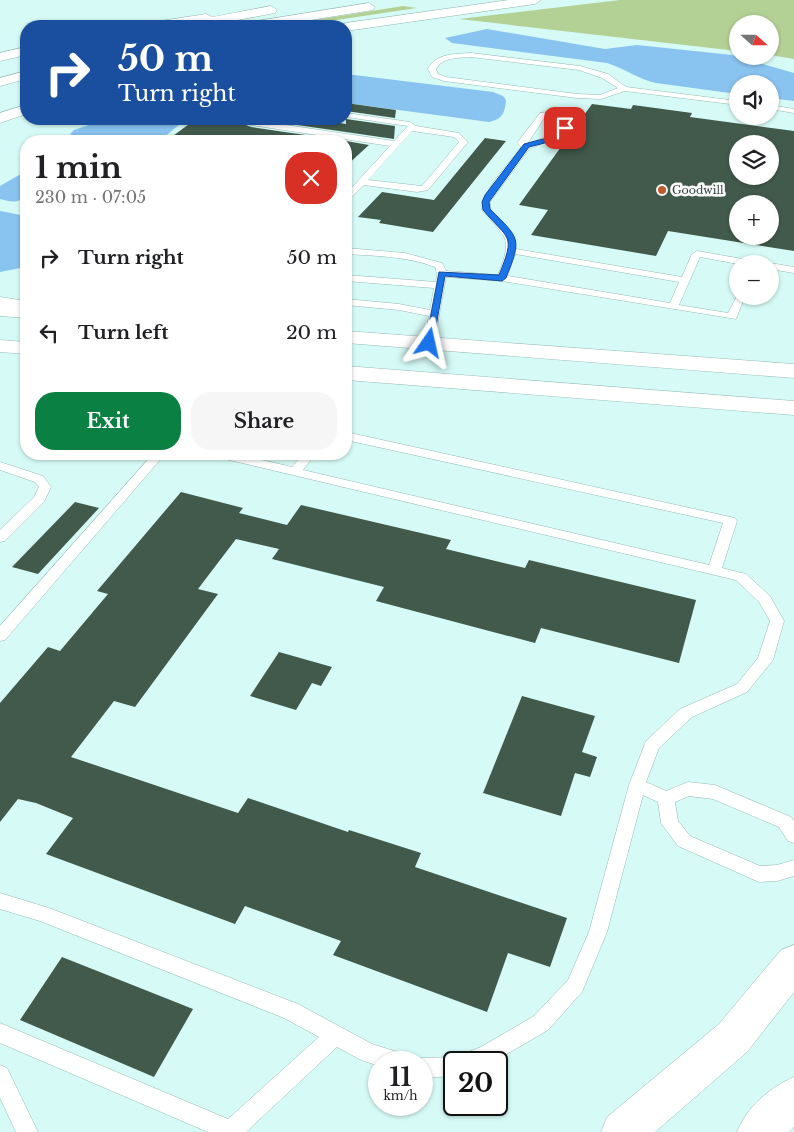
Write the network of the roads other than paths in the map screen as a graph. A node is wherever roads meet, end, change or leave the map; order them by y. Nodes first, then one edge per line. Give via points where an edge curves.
1 (535, 0) edge
2 (314, 3) dead end
3 (377, 3) edge
4 (484, 6) junction
5 (257, 20) edge
6 (261, 20) edge
7 (352, 21) edge
8 (352, 26) edge
9 (20, 53) edge
10 (0, 57) edge
11 (20, 64) edge
12 (0, 69) edge
13 (20, 77) edge
14 (0, 82) edge
15 (20, 84) edge
16 (0, 89) edge
17 (624, 89) junction
18 (729, 102) edge
19 (779, 109) edge
20 (794, 110) edge
21 (20, 111) edge
22 (352, 116) edge
23 (0, 118) edge
24 (571, 120) dead end
25 (265, 125) edge
26 (410, 128) junction
27 (565, 128) dead end
28 (334, 135) edge
29 (352, 138) edge
30 (396, 144) junction
31 (526, 147) junction
32 (363, 182) junction
33 (352, 194) edge
34 (352, 252) edge
35 (513, 252) junction
36 (729, 259) edge
37 (779, 268) edge
38 (794, 270) edge
39 (442, 274) junction
40 (352, 278) edge
41 (502, 278) junction
42 (685, 280) junction
43 (440, 285) junction
44 (0, 303) edge
45 (352, 303) edge
46 (737, 305) edge
47 (20, 306) edge
48 (673, 307) junction
49 (0, 310) edge
50 (20, 312) edge
51 (434, 314) junction
52 (352, 337) edge
53 (429, 343) junction
54 (0, 346) edge
55 (20, 348) edge
56 (794, 371) edge
57 (352, 373) edge
58 (794, 408) edge
59 (352, 437) edge
60 (154, 460) edge
61 (246, 460) edge
62 (305, 460) edge
63 (0, 466) edge
64 (296, 472) junction
65 (0, 538) edge
66 (714, 571) junction
67 (0, 636) edge
68 (637, 785) junction
69 (666, 798) junction
70 (794, 836) edge
71 (794, 868) edge
72 (0, 901) edge
73 (794, 962) edge
74 (0, 1033) edge
75 (335, 1036) junction
76 (493, 1051) edge
77 (368, 1053) edge
78 (0, 1075) edge
79 (794, 1098) edge
80 (27, 1132) edge
81 (230, 1132) edge
82 (622, 1132) edge
83 (758, 1132) edge

1 - 4 main road
2 - 5 main road
3 - 6 main road
4 - 7 main road
4 - 8 main road
9 - 10 main road
11 - 12 main road
13 - 14 main road
15 - 16 main road
17 - 17 lane via 605,76 580,68 471,55 448,57 435,63 432,69 444,80 577,96 601,97
17 - 18 lane
19 - 20 lane
21 - 23 main road
22 - 26 lane via 410,124
24 - 31 lane via 557,113 543,115 521,143
25 - 28 lane
26 - 30 lane
26 - 32 lane via 456,135 464,142 425,188
27 - 31 lane via 554,138
29 - 30 lane
30 - 32 lane
31 - 35 lane via 486,202 486,210 514,241
32 - 33 lane
34 - 39 lane via 426,259 439,265
35 - 41 lane
35 - 42 lane
36 - 42 lane via 697,254
37 - 38 lane
39 - 41 lane
39 - 43 lane
40 - 43 lane
41 - 48 lane
42 - 48 lane
43 - 51 lane
44 - 47 main road
45 - 51 lane
46 - 48 lane via 732,317
49 - 50 main road
51 - 53 lane
52 - 53 main road
53 - 56 main road
54 - 55 main road
57 - 58 main road
59 - 66 lane via 730,521
60 - 67 lane
61 - 64 lane
62 - 64 lane
63 - 65 lane via 24,472 39,479 45,487 39,499
64 - 66 lane
66 - 68 lane via 741,577 765,599 777,621 765,660 742,688 686,713 652,745
68 - 69 lane
68 - 76 lane via 598,932 575,986 540,1023
69 - 70 lane via 688,789 715,792 785,822
69 - 71 lane via 670,823 684,841 759,874
72 - 75 lane via 42,914 291,1011
73 - 82 main road via 733,1038
74 - 81 lane
75 - 77 lane
75 - 81 lane
78 - 80 lane
79 - 83 main road

